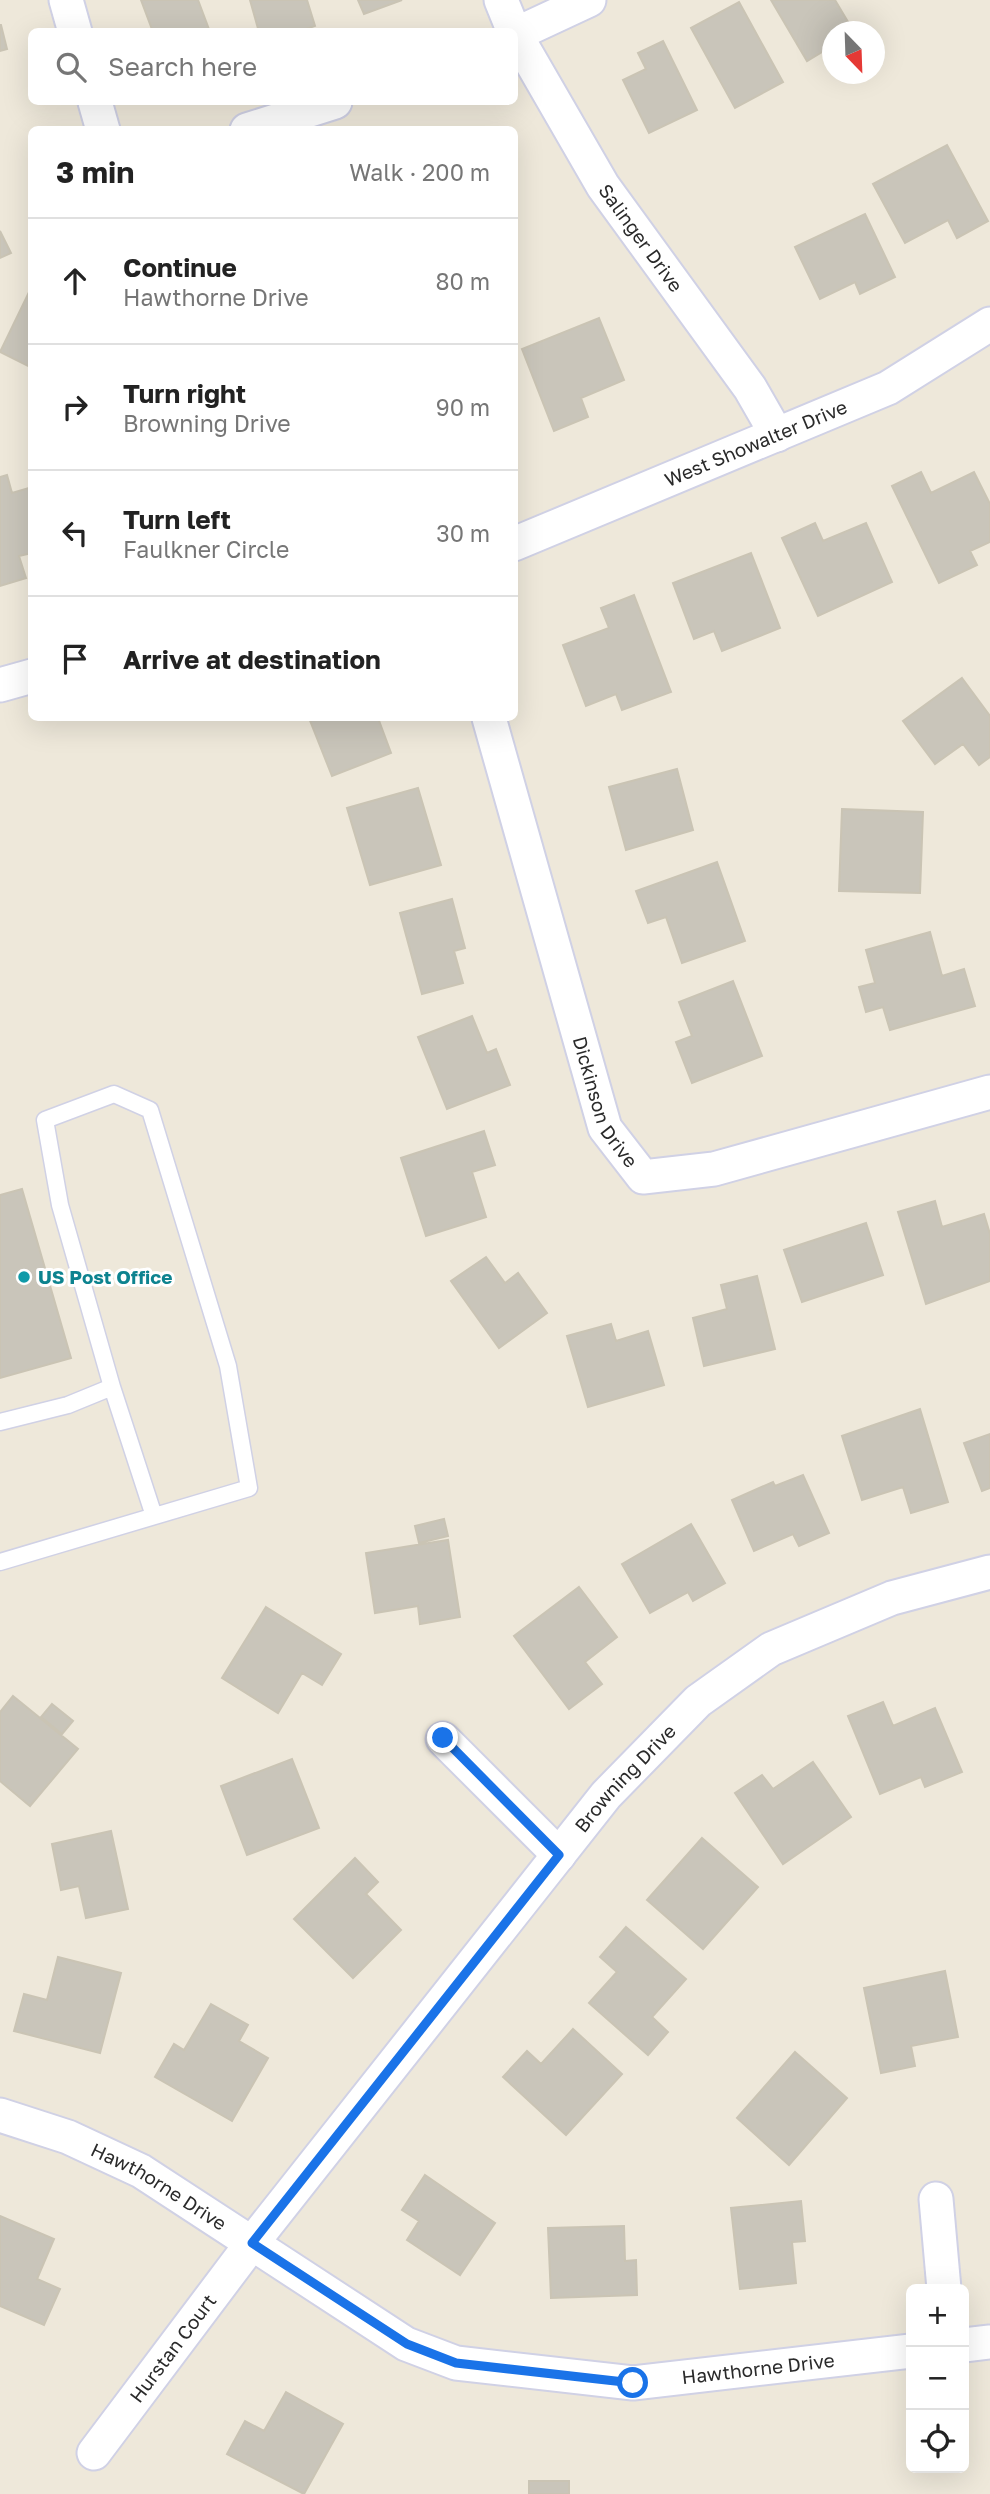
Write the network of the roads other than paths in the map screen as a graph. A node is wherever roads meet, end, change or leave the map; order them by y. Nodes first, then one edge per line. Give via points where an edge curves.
1 (66, 0) edge
2 (501, 0) edge
3 (589, 0) edge
4 (74, 28) edge
5 (513, 28) edge
6 (518, 32) edge
7 (518, 38) edge
8 (96, 105) edge
9 (326, 105) edge
10 (102, 126) edge
11 (260, 126) edge
12 (990, 324) edge
13 (776, 435) junction
14 (518, 542) edge
15 (28, 677) edge
16 (0, 685) edge
17 (490, 721) edge
18 (990, 1092) edge
19 (112, 1387) junction
20 (0, 1422) edge
21 (154, 1516) junction
22 (1, 1560) edge
23 (990, 1572) edge
24 (443, 1738) dead end
25 (559, 1855) junction
26 (0, 2115) edge
27 (936, 2199) dead end
28 (252, 2243) junction
29 (944, 2284) edge
30 (990, 2342) edge
31 (969, 2344) edge
32 (906, 2352) edge
33 (94, 2452) dead end

1 - 4 street
2 - 5 street, Salinger Drive
3 - 6 street
7 - 13 street, Salinger Drive via 603,186 750,388
8 - 10 street
9 - 11 street
12 - 13 street, West Showalter Drive via 888,388
13 - 14 street, West Showalter Drive
15 - 16 street
17 - 18 street, Dickinson Drive via 606,1128 643,1177 714,1170
19 - 20 lane via 68,1405
19 - 21 lane
19 - 21 lane via 60,1205 45,1120 114,1094 150,1110 228,1366 249,1488
21 - 22 lane
23 - 25 street, Browning Drive via 892,1598 771,1649 698,1701 606,1795
24 - 25 street
25 - 28 street, Browning Drive
26 - 28 street, Hawthorne Drive via 68,2137 141,2171
27 - 29 street
28 - 32 street, Hawthorne Drive via 407,2344 456,2363 492,2370 633,2383
28 - 33 street, Hurstan Court
30 - 31 street

